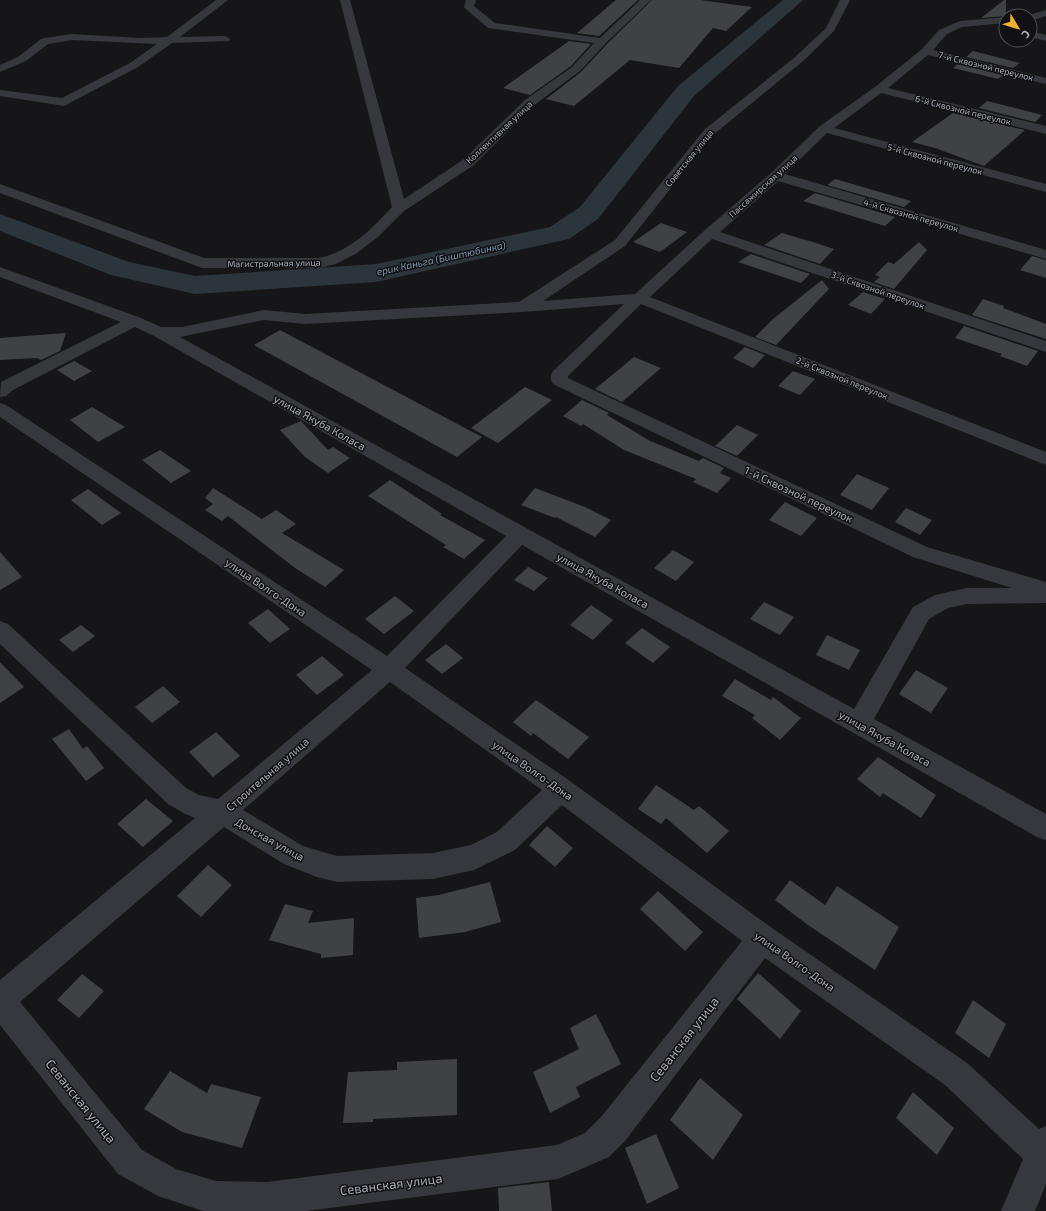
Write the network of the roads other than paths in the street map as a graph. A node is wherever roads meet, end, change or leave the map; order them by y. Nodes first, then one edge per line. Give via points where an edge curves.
1 (222, 0) edge
2 (345, 0) edge
3 (471, 0) edge
4 (646, 0) edge
5 (845, 0) edge
6 (998, 21) edge
7 (980, 22) junction
8 (998, 27) edge
9 (225, 38) dead end
10 (171, 40) junction
11 (602, 41) junction
12 (926, 51) junction
13 (0, 69) edge
14 (1046, 81) edge
15 (879, 89) junction
16 (0, 93) edge
17 (824, 129) junction
18 (1046, 130) edge
19 (776, 176) junction
20 (0, 188) edge
21 (1046, 188) edge
22 (399, 208) junction
23 (710, 232) junction
24 (1046, 255) edge
25 (0, 272) edge
26 (639, 298) junction
27 (523, 307) junction
28 (135, 321) junction
29 (158, 332) junction
30 (1046, 347) edge
31 (560, 380) joint
32 (0, 392) edge
33 (0, 409) edge
34 (1046, 459) edge
35 (520, 534) junction
36 (1046, 590) edge
37 (1046, 596) edge
38 (0, 630) edge
39 (389, 669) junction
40 (859, 723) junction
41 (561, 789) junction
42 (222, 812) junction
43 (1046, 828) edge
44 (762, 938) junction
45 (0, 1000) edge
46 (1045, 1151) edge
47 (1018, 1211) edge

1 - 10 street
2 - 22 street
3 - 11 street via 469,7 492,26
4 - 11 street, Коллективная улица
5 - 27 street, Советская улица via 830,29 798,60 709,132 620,243
6 - 7 street
7 - 8 street
7 - 12 street, Пассажирская улица via 950,28
9 - 10 street
10 - 13 street via 72,37 45,41 22,59
10 - 16 street via 134,65 64,102
11 - 22 street, Коллективная улица via 576,69 529,103 469,162
12 - 14 street, 7-й Сквозной переулок
12 - 15 street, Пассажирская улица
15 - 17 street, Пассажирская улица
15 - 18 street, 6-й Сквозной переулок
17 - 19 street, Пассажирская улица
17 - 21 street, 5-й Сквозной переулок
19 - 23 street, Пассажирская улица
19 - 24 street, 4-й Сквозной переулок
20 - 22 street, Магистральная улица via 209,264 332,261 380,230
23 - 26 street, Пассажирская улица
23 - 30 street, 3-й Сквозной переулок
25 - 28 street, улица Якуба Коласа
26 - 27 street
26 - 31 street, Пассажирская улица via 559,375
26 - 34 street, 2-й Сквозной переулок
27 - 29 street via 306,319 264,315 182,332
28 - 29 street, улица Якуба Коласа
28 - 32 street via 7,386
29 - 35 street, улица Якуба Коласа
31 - 36 street, 1-й Сквозной переулок via 920,552
33 - 39 street, улица Волго-Дона
35 - 39 street, Строительная улица
35 - 40 street, улица Якуба Коласа
37 - 40 street via 967,596 943,601 921,613
38 - 42 street, Донская улица via 177,796 194,806
39 - 41 street, улица Волго-Дона
39 - 42 street, Строительная улица
40 - 43 street, улица Якуба Коласа
41 - 42 street, Донская улица via 506,841 474,857 433,866 337,869 317,864 294,855
41 - 44 street, улица Волго-Дона
42 - 45 street, Строительная улица
44 - 45 street, Севанская улица via 629,1110 596,1145 558,1162 267,1200 216,1198 170,1184 130,1162
44 - 46 street, улица Волго-Дона via 956,1074
46 - 47 street

